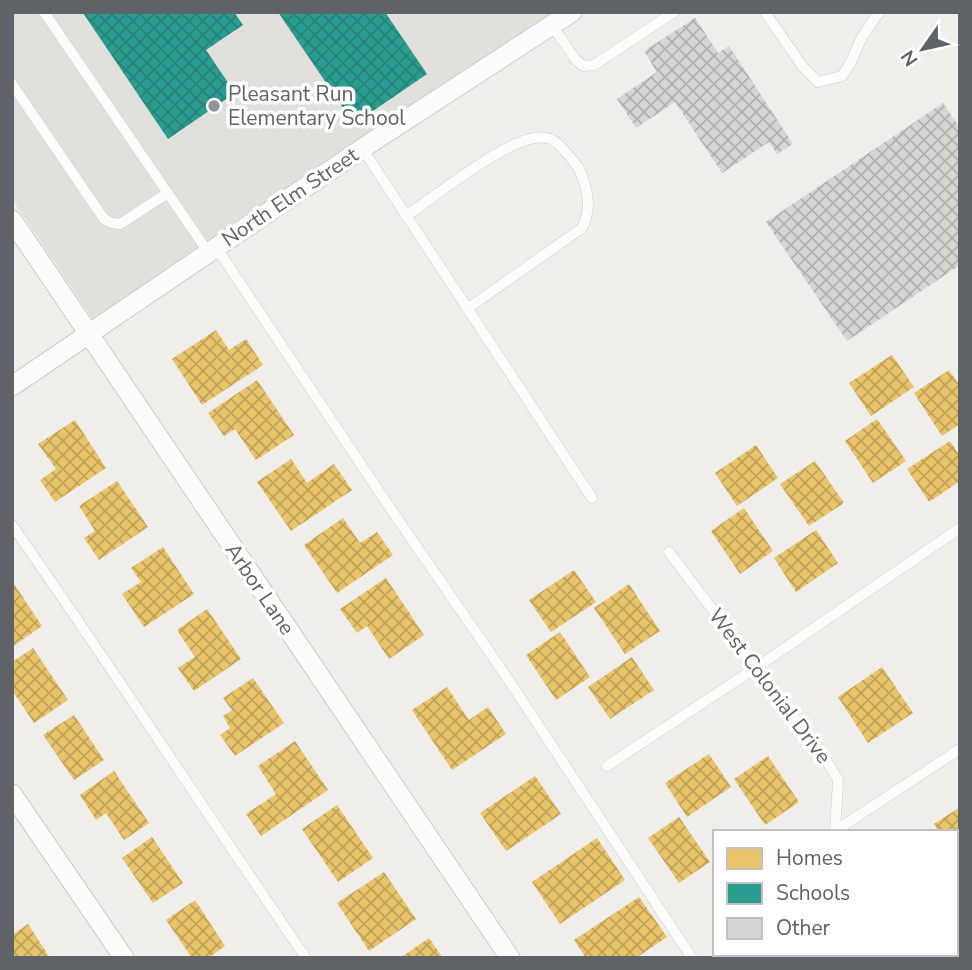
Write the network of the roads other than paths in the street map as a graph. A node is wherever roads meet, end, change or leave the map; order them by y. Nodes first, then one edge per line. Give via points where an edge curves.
1 (44, 12) edge
2 (572, 12) edge
3 (674, 12) edge
4 (765, 12) edge
5 (880, 12) edge
6 (552, 25) junction
7 (12, 84) edge
8 (362, 149) junction
9 (168, 193) junction
10 (406, 216) junction
11 (12, 220) edge
12 (212, 250) junction
13 (467, 309) junction
14 (88, 334) junction
15 (12, 386) edge
16 (592, 498) dead end
17 (12, 525) edge
18 (960, 528) edge
19 (669, 552) dead end
20 (757, 667) junction
21 (960, 749) edge
22 (607, 766) dead end
23 (12, 794) edge
24 (835, 830) edge
25 (837, 830) edge
26 (124, 958) edge
27 (306, 958) edge
28 (510, 958) edge
29 (692, 958) edge

1 - 9 lane
2 - 6 street, North Elm Street
3 - 6 lane via 594,65 583,66 575,60
4 - 5 lane via 818,82 842,76
6 - 8 street, North Elm Street
7 - 9 lane via 104,219 120,224
8 - 10 lane
8 - 12 street, North Elm Street
9 - 12 lane
10 - 13 lane
10 - 13 lane via 512,145 535,138 553,140 578,167 589,204 582,228
11 - 14 street, Arbor Lane
12 - 14 street, North Elm Street
12 - 29 lane via 508,679
13 - 16 lane
14 - 15 street, North Elm Street
14 - 28 street, Arbor Lane
17 - 27 lane
18 - 20 lane
19 - 20 lane, West Colonial Drive
20 - 22 lane
20 - 24 lane, West Colonial Drive via 838,780
21 - 25 lane
23 - 26 street

